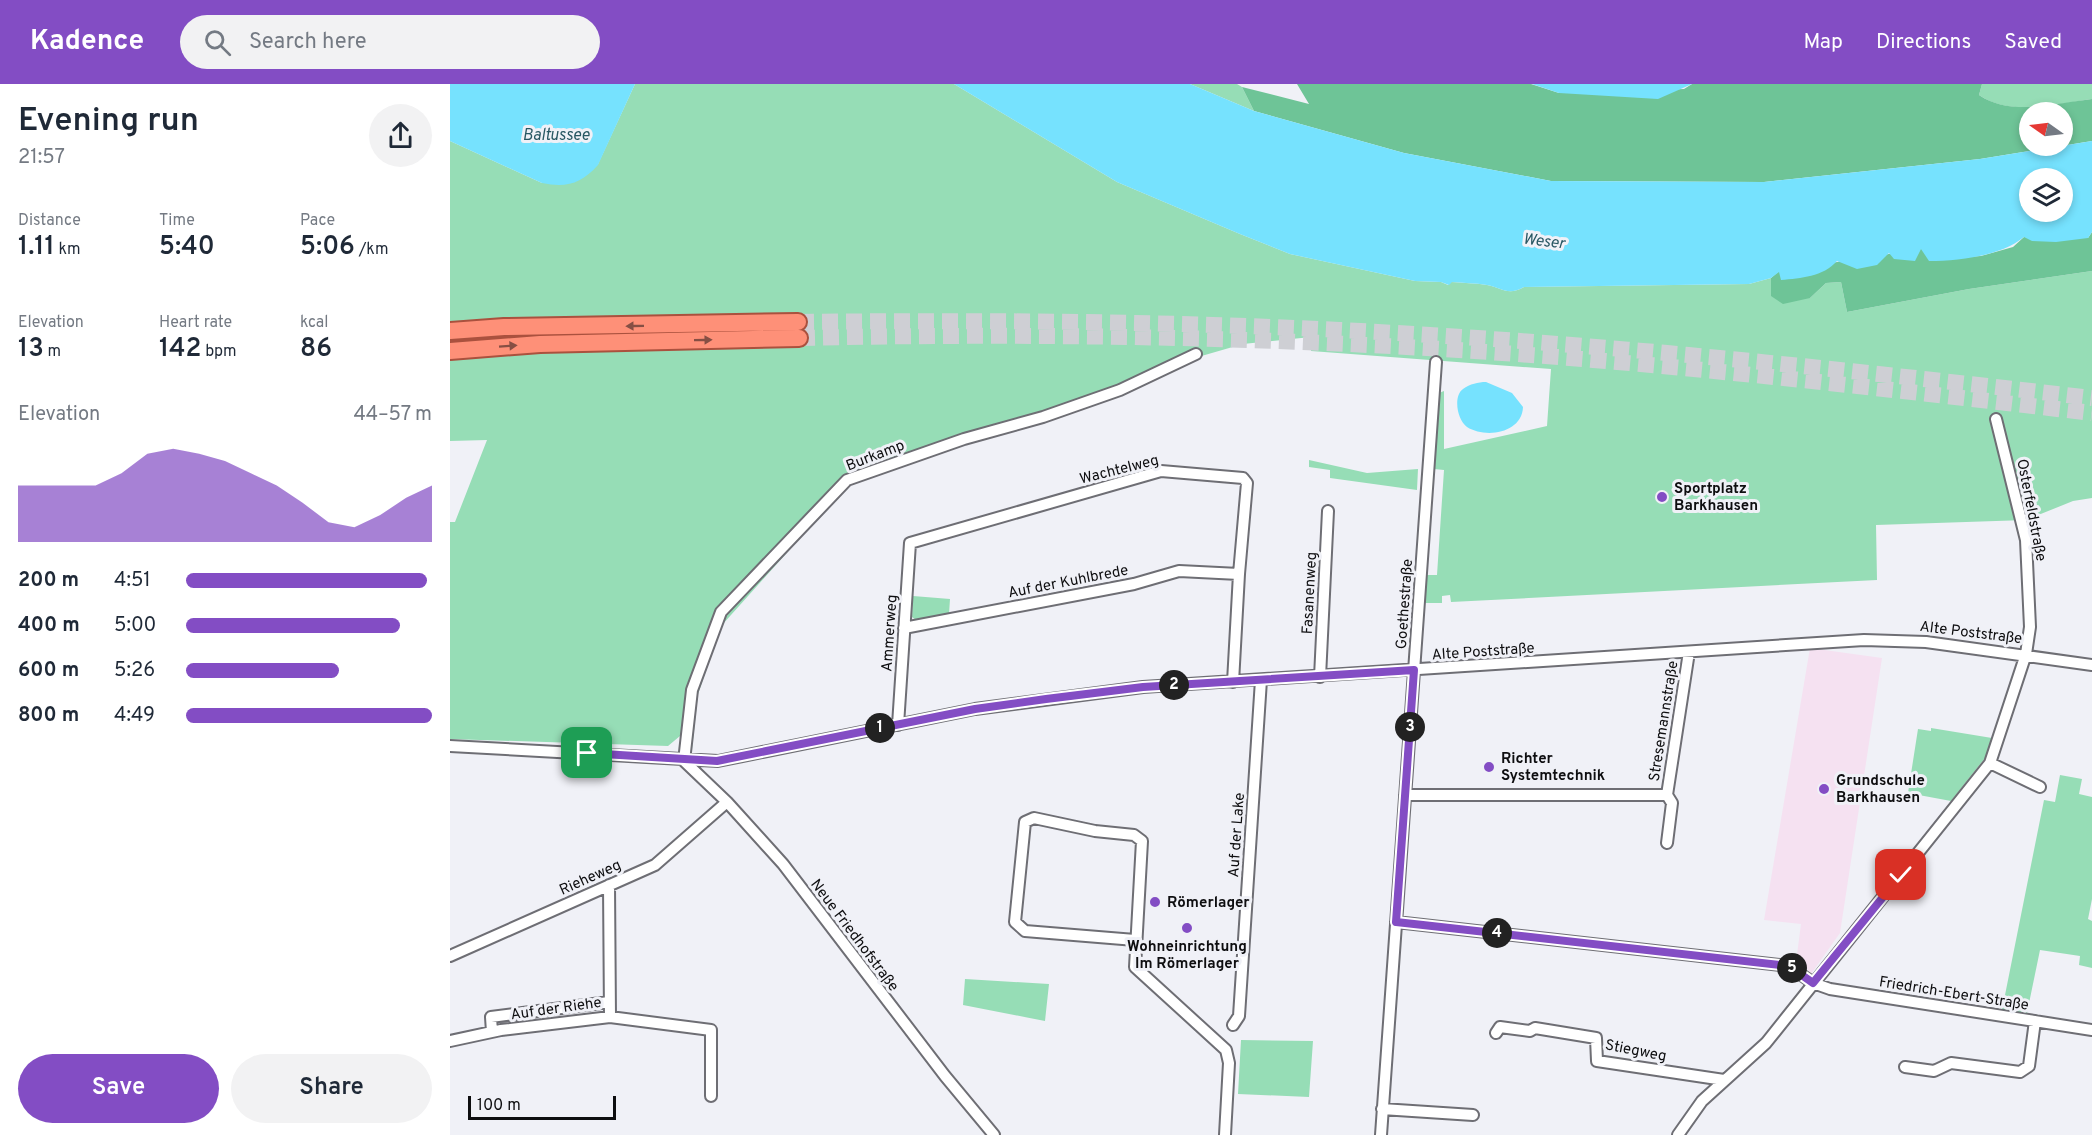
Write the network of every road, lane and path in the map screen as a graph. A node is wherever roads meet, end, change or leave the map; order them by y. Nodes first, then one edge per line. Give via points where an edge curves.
1 (450, 331) edge
2 (450, 351) edge
3 (1196, 354) dead end
4 (1436, 362) dead end
5 (1996, 419) dead end
6 (1328, 511) dead end
7 (910, 543) joint
8 (1239, 574) junction
9 (904, 628) junction
10 (1689, 652) junction
11 (2026, 654) junction
12 (2092, 665) edge
13 (1414, 670) junction
14 (1320, 677) junction
15 (1261, 680) junction
16 (1233, 682) junction
17 (898, 725) junction
18 (450, 746) edge
19 (684, 761) junction
20 (1989, 763) junction
21 (2040, 787) dead end
22 (1405, 795) junction
23 (1667, 795) junction
24 (727, 802) junction
25 (1667, 843) dead end
26 (609, 885) junction
27 (1396, 922) junction
28 (1134, 940) junction
29 (450, 956) edge
30 (1813, 983) junction
31 (609, 1002) junction
32 (610, 1017) junction
33 (2035, 1021) junction
34 (1233, 1026) dead end
35 (2092, 1030) edge
36 (492, 1032) junction
37 (1496, 1033) dead end
38 (450, 1041) edge
39 (1905, 1067) dead end
40 (1724, 1080) junction
41 (711, 1096) dead end
42 (1382, 1109) junction
43 (1473, 1115) dead end
44 (994, 1135) edge
45 (1225, 1135) edge
46 (1381, 1135) edge
47 (1678, 1135) edge

2 -> 1 highway via 799,330 504,327
3 - 19 street, Burkamp via 1120,390 847,480 721,612 692,690
4 - 13 street, Goethestraße
5 - 11 street, Osterfeldstraße via 2026,540 2030,627
6 - 14 street, Fasanenweg
7 - 8 street, Wachtelweg via 1161,471 1243,478 1247,483
7 - 9 street, Ammerweg
8 - 9 street, Auf der Kuhlbrede via 1179,571 1134,584
8 - 16 street, Wachtelweg
9 - 17 street, Ammerweg
10 - 11 street, Alte Poststraße via 1887,639
10 - 13 street, Alte Poststraße
10 - 23 street, Stresemannstraße
11 - 12 street, Alte Poststraße
11 - 20 street, Osterfeldstraße
13 - 14 street, Alte Poststraße
13 - 22 street, Goethestraße
14 - 15 street, Alte Poststraße
15 - 16 street, Alte Poststraße
15 - 34 street, Auf der Lake via 1239,1016
16 - 17 street, Alte Poststraße via 1143,687 1057,698
17 - 19 street, Alte Poststraße via 717,761
18 - 19 street, Alte Poststraße
19 - 24 street, Neue Friedhofstraße
20 - 21 street
20 - 30 street, Osterfeldstraße
22 - 23 street, Stresemannstraße
22 - 27 street, Goethestraße
23 - 25 street, Stresemannstraße via 1672,803
24 - 26 street, Rieheweg via 655,865
24 - 44 street, Neue Friedhofstraße via 783,864
26 - 29 street, Rieheweg
26 - 31 street, Auf der Riehe
27 - 30 street, Friedrich-Ebert-Straße via 1789,966
27 - 42 street, Goethestraße
28 - 28 street via 1142,841 1138,837 1034,818 1025,822 1017,926 1025,931
28 - 45 street via 1135,967 1226,1050 1230,1063
30 - 33 street, Friedrich-Ebert-Straße via 1830,989
30 - 40 street, Osterfeldstraße via 1766,1044
31 - 32 street, Auf der Riehe
31 - 36 street, Auf der Riehe via 491,1017
32 - 36 street, Auf der Riehe
32 - 41 street via 711,1030
33 - 35 street, Friedrich-Ebert-Straße
33 - 39 street via 2029,1066 2020,1072 1951,1063 1934,1071
36 - 38 street, Auf der Riehe
37 - 40 street, Stiegweg via 1500,1027 1530,1031 1535,1028 1596,1038 1597,1061
40 - 47 street, Osterfeldstraße via 1702,1101
42 - 43 street
42 - 46 street, Goethestraße

